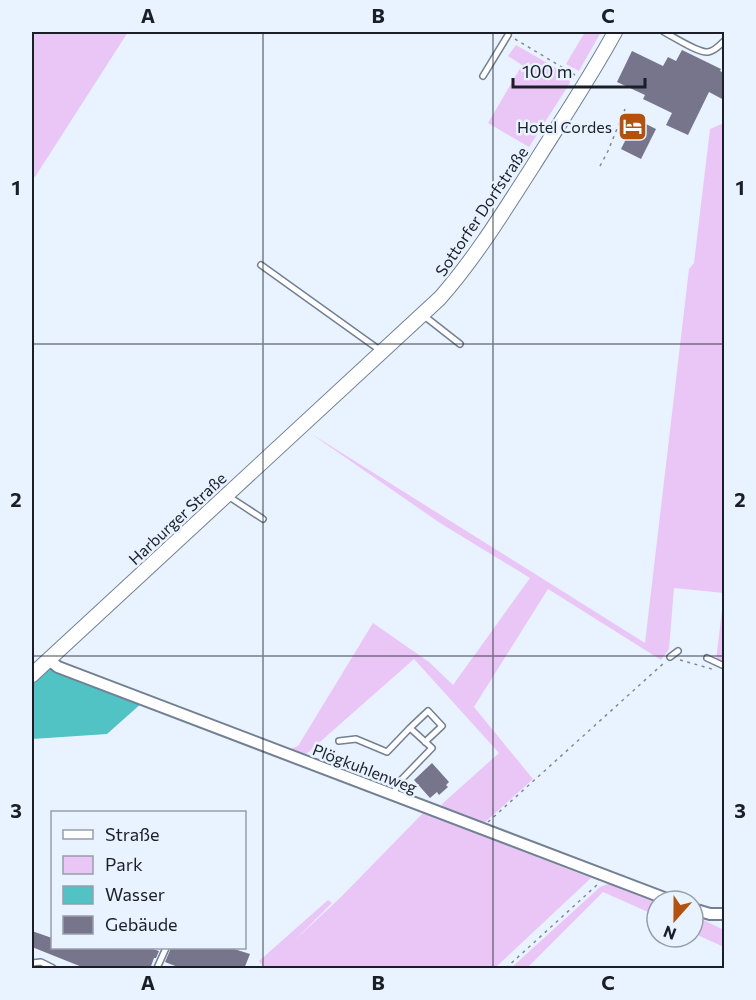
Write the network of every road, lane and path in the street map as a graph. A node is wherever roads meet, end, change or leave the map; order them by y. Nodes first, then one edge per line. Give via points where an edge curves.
1 (615, 32) edge
2 (664, 32) edge
3 (508, 35) joint
4 (724, 41) edge
5 (483, 76) dead end
6 (586, 82) junction
7 (625, 109) dead end
8 (600, 166) dead end
9 (261, 265) dead end
10 (423, 315) junction
11 (460, 344) dead end
12 (382, 352) junction
13 (345, 386) joint
14 (227, 495) junction
15 (263, 519) dead end
16 (678, 651) dead end
17 (670, 657) junction
18 (707, 658) dead end
19 (49, 660) junction
20 (722, 665) joint
21 (32, 675) edge
22 (410, 728) junction
23 (339, 741) dead end
24 (425, 742) junction
25 (393, 794) junction
26 (482, 827) junction
27 (608, 875) junction
28 (645, 890) edge
29 (705, 913) edge
30 (724, 914) edge
31 (166, 949) edge
32 (32, 963) edge
33 (53, 969) edge
34 (157, 969) edge
35 (506, 969) edge

1 - 6 street, Sottorfer Dorfstraße
2 - 4 lane via 708,52
3 - 5 lane
3 - 6 path
6 - 10 street, Sottorfer Dorfstraße via 474,256
7 - 8 path
9 - 12 lane
10 - 11 lane
10 - 12 street, Sottorfer Dorfstraße
12 - 13 street, Sottorfer Dorfstraße
13 - 14 street, Harburger Straße
14 - 15 lane
14 - 19 street, Harburger Straße
16 - 17 lane
17 - 20 path via 711,669
17 - 26 path
18 - 20 lane
19 - 21 street, Harburger Straße
19 - 25 street, Plögkuhlenweg via 58,667
22 - 23 lane via 387,752 356,740
22 - 24 lane
22 - 24 lane via 428,711 442,726
24 - 25 lane via 432,748
25 - 26 street, Plögkuhlenweg
26 - 27 street, Plögkuhlenweg
27 - 28 street, Plögkuhlenweg
27 - 35 path
29 - 30 street
31 - 34 lane
32 - 33 lane via 47,963

